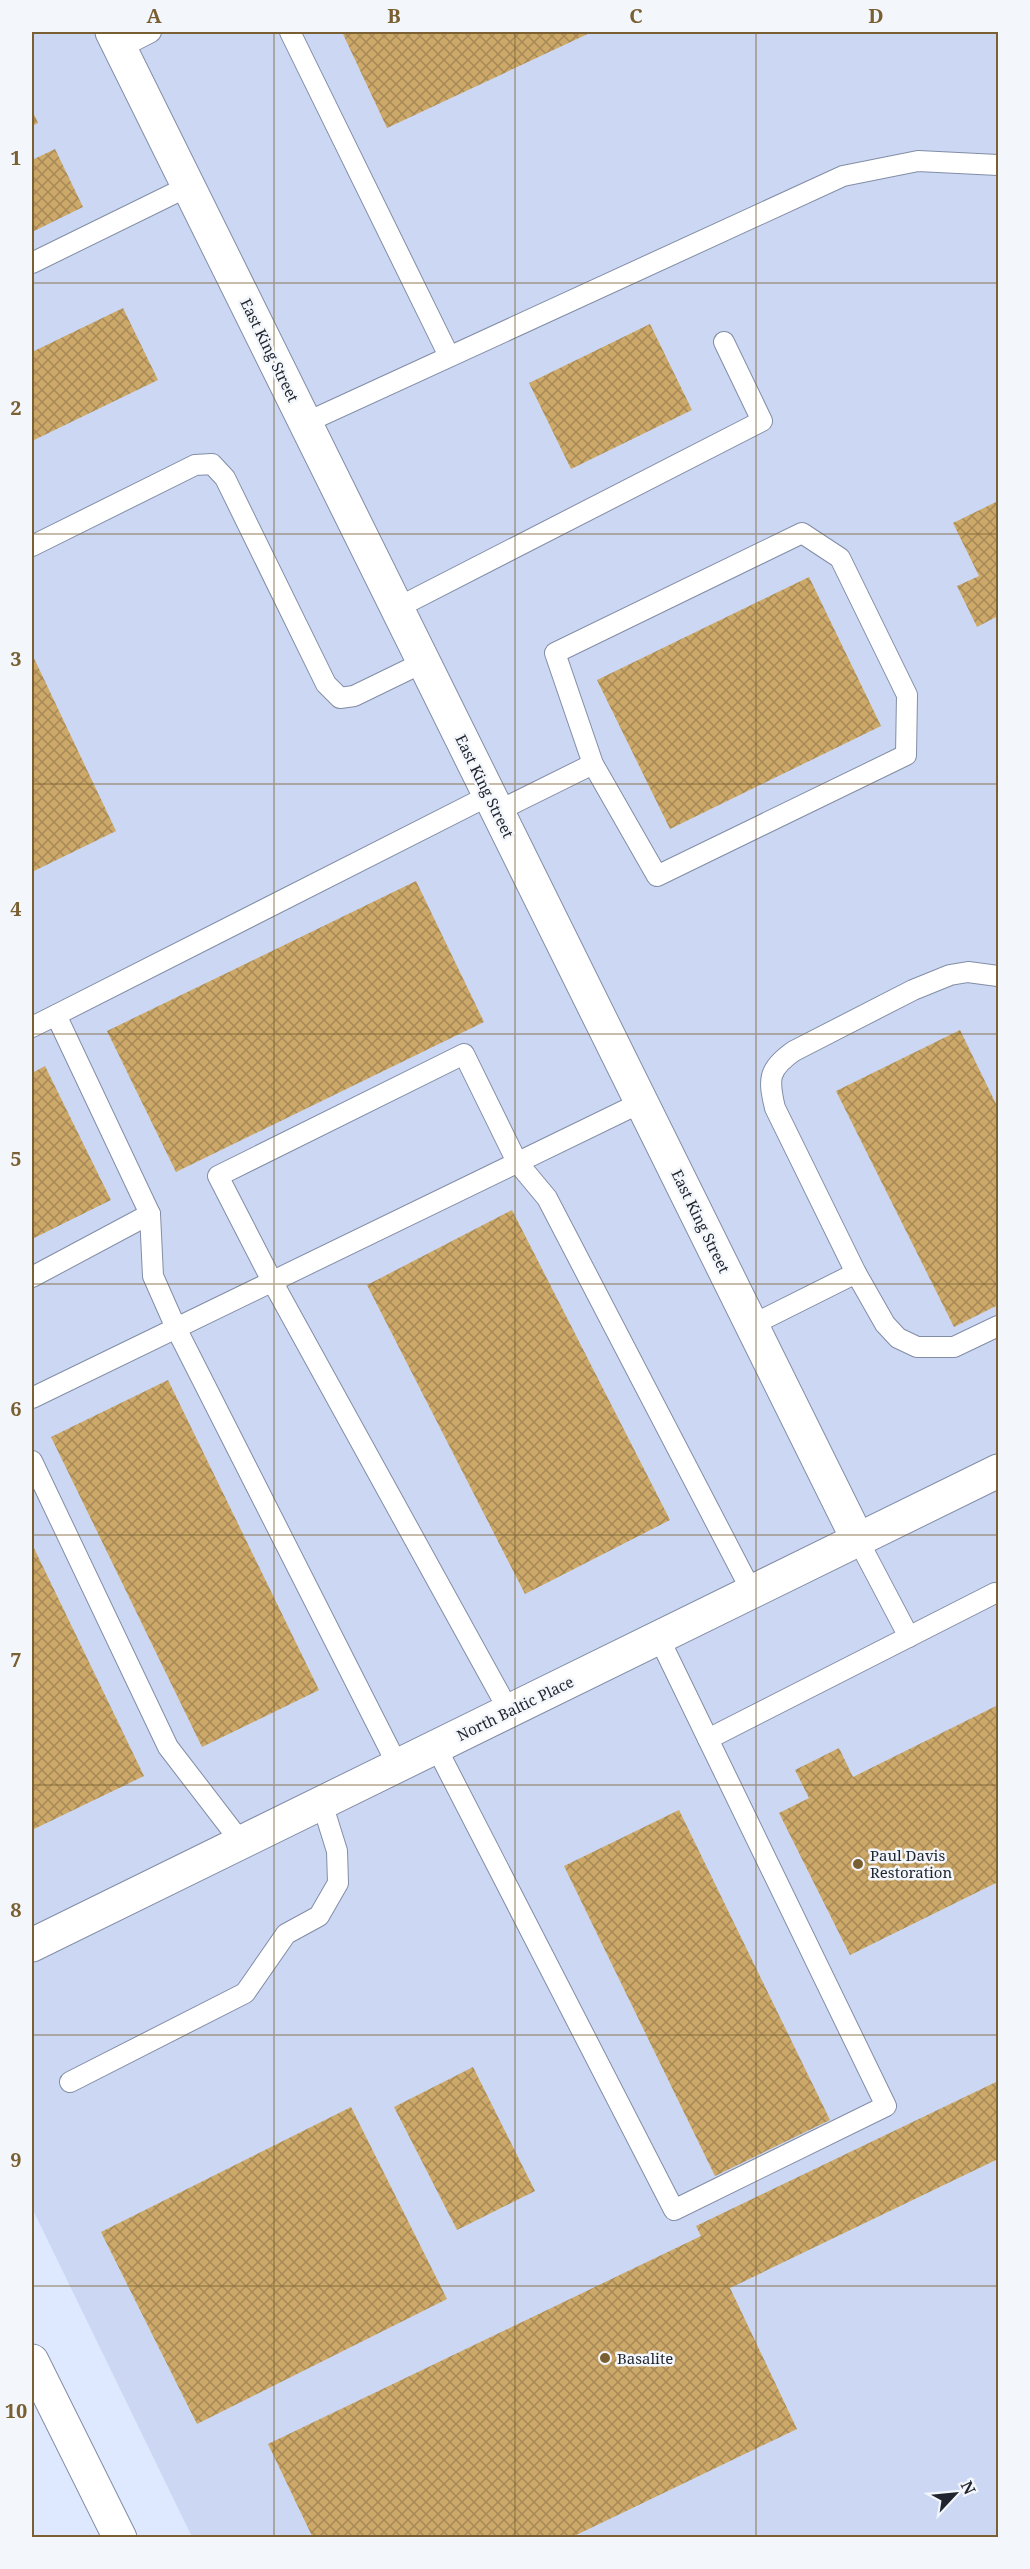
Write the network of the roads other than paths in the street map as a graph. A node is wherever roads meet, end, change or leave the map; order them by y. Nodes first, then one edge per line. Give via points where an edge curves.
1 (151, 32) edge
2 (290, 32) edge
3 (116, 40) edge
4 (999, 165) edge
5 (189, 186) junction
6 (32, 263) edge
7 (724, 342) dead end
8 (449, 356) junction
9 (305, 423) junction
10 (32, 546) edge
11 (397, 608) junction
12 (423, 662) junction
13 (594, 764) junction
14 (494, 803) junction
15 (999, 976) edge
16 (56, 1015) junction
17 (32, 1027) edge
18 (642, 1102) junction
19 (517, 1162) junction
20 (150, 1214) junction
21 (856, 1273) junction
22 (32, 1277) edge
23 (272, 1281) junction
24 (752, 1324) junction
25 (999, 1326) edge
26 (176, 1328) junction
27 (32, 1398) edge
28 (32, 1461) edge
29 (999, 1472) edge
30 (858, 1540) junction
31 (752, 1592) junction
32 (995, 1593) dead end
33 (909, 1637) junction
34 (659, 1638) junction
35 (509, 1711) junction
36 (708, 1739) junction
37 (436, 1747) junction
38 (398, 1766) junction
39 (322, 1803) junction
40 (241, 1842) junction
41 (32, 1945) edge
42 (70, 2082) dead end
43 (32, 2361) edge
44 (120, 2538) edge

1 - 3 lane
2 - 8 lane
3 - 5 street, East King Street
4 - 8 lane via 918,161 843,176
5 - 6 lane
5 - 9 street, East King Street
7 - 11 lane via 762,421
8 - 9 lane
9 - 11 street, East King Street
10 - 12 lane via 195,465 212,464 225,478 326,684 340,698 354,696
11 - 12 street, East King Street
12 - 14 street, East King Street
13 - 13 lane via 657,876 906,755 907,695 840,558 802,532 555,653
13 - 14 lane
14 - 16 lane
14 - 18 street, East King Street
15 - 21 lane via 968,972 950,975 794,1051 773,1071 770,1085 775,1108
16 - 17 lane
16 - 20 lane
18 - 19 lane
18 - 24 street, East King Street
19 - 23 lane
19 - 23 lane via 464,1054 218,1176
19 - 31 lane via 547,1198
20 - 22 lane
20 - 26 lane via 153,1276
21 - 24 lane
21 - 25 lane via 885,1324 898,1338 917,1347 954,1347
23 - 26 lane
23 - 35 lane
24 - 30 street, East King Street
26 - 27 lane
26 - 38 lane
28 - 40 lane via 168,1747
29 - 30 street, North Baltic Place
30 - 31 street, North Baltic Place
30 - 33 lane
31 - 34 street, North Baltic Place
32 - 33 lane
33 - 36 lane
34 - 35 street, North Baltic Place
34 - 36 lane
35 - 37 street, North Baltic Place
36 - 37 lane via 886,2106 674,2210
37 - 38 street, North Baltic Place
38 - 39 street, North Baltic Place
39 - 40 street, North Baltic Place
39 - 42 lane via 337,1851 338,1883 319,1916 286,1934 245,1993
40 - 41 street, North Baltic Place
43 - 44 street

